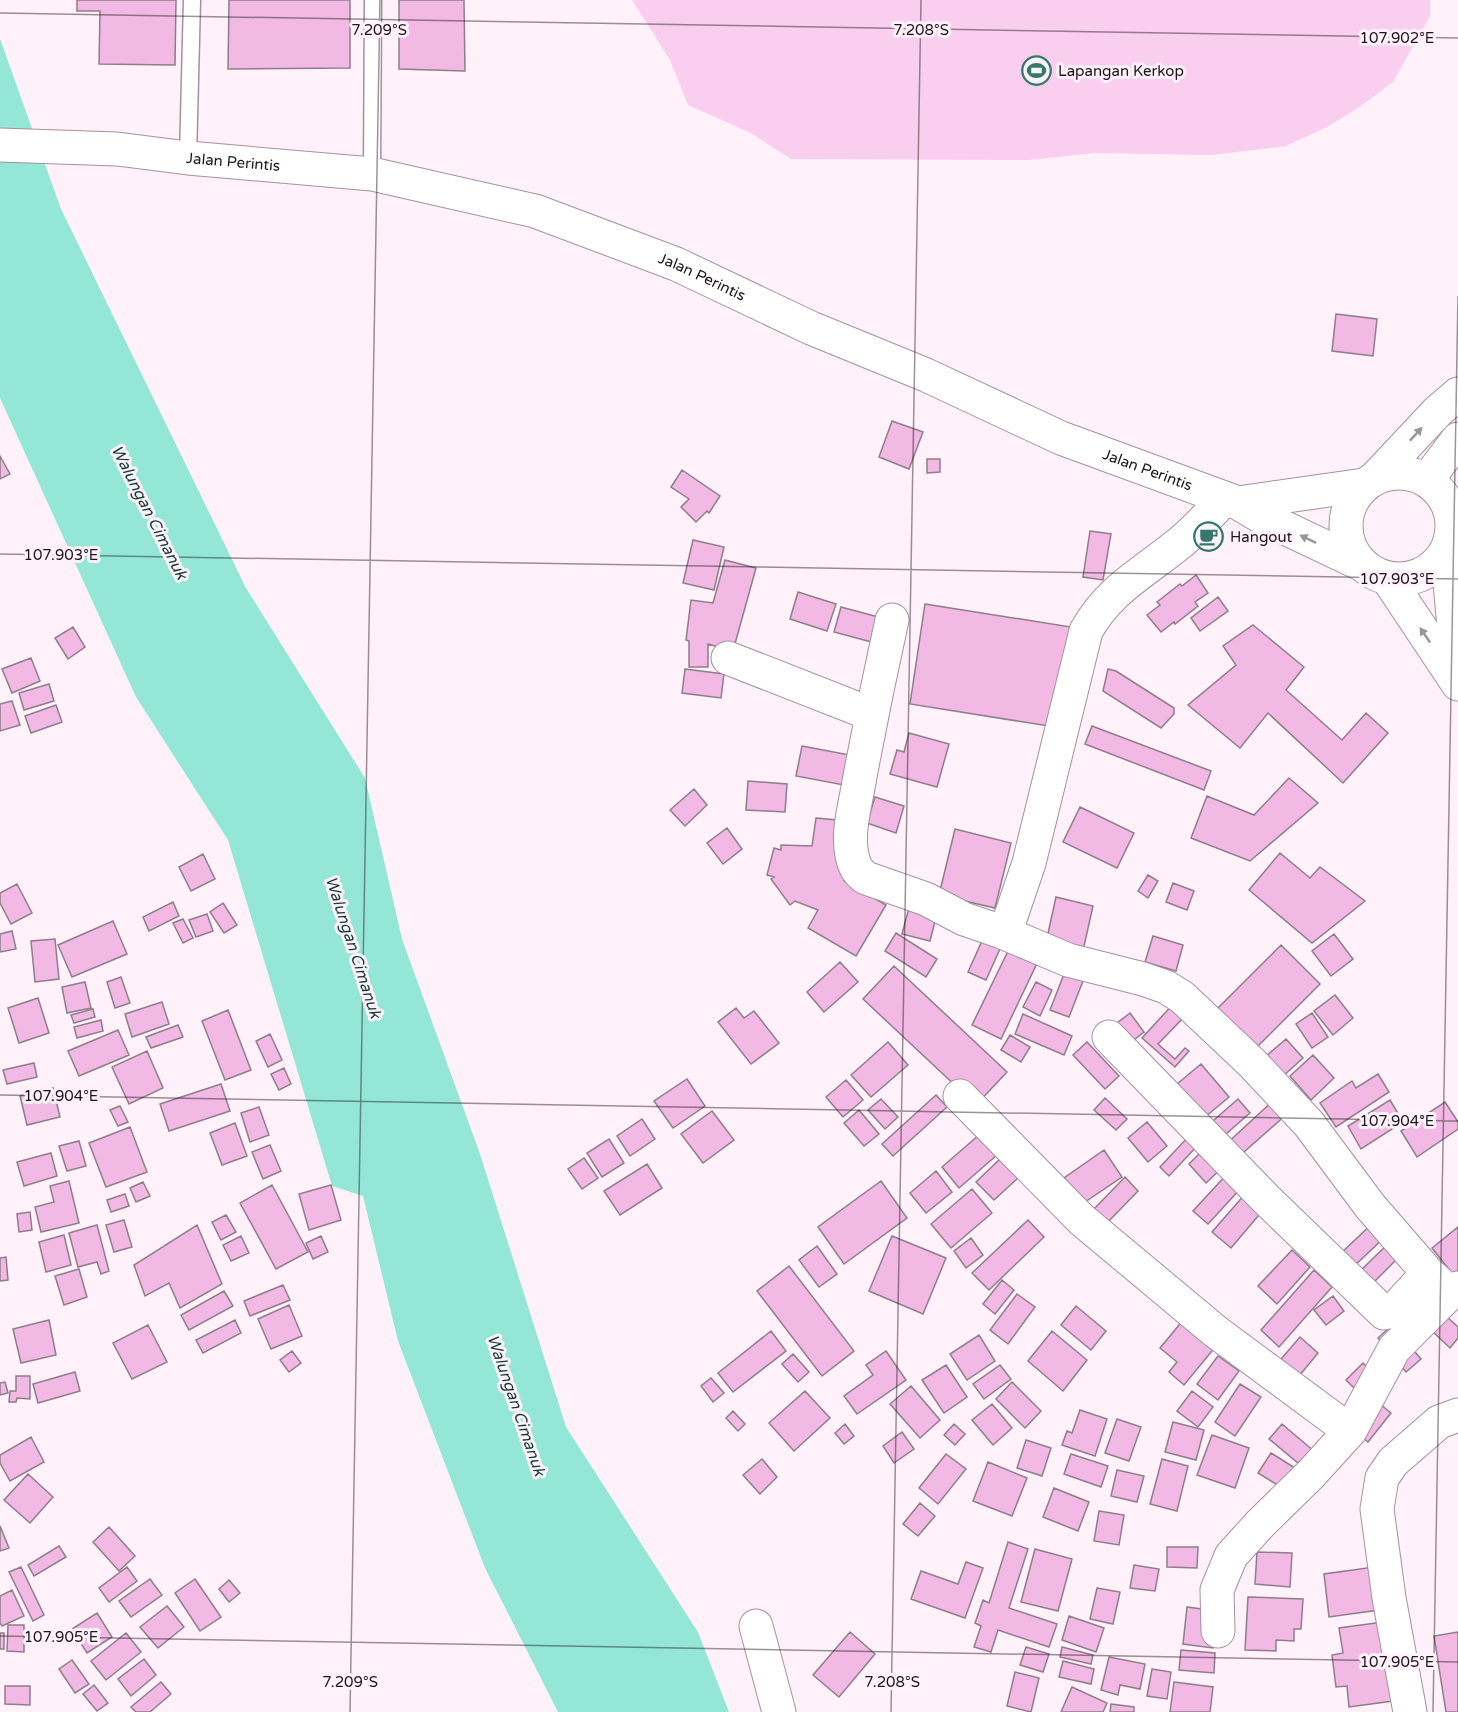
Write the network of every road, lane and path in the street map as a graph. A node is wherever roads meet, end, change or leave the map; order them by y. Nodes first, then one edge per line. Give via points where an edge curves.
1 (192, 0) edge
2 (373, 0) edge
3 (0, 145) edge
4 (188, 158) junction
5 (372, 174) junction
6 (1458, 394) edge
7 (1458, 439) edge
8 (1370, 481) junction
9 (1440, 483) edge
10 (1231, 501) junction
11 (1455, 517) edge
12 (1447, 549) junction
13 (1374, 572) junction
14 (892, 620) dead end
15 (728, 658) dead end
16 (1458, 671) edge
17 (1458, 684) edge
18 (871, 714) junction
19 (1002, 932) junction
20 (1109, 1037) dead end
21 (960, 1096) dead end
22 (1445, 1285) edge
23 (1458, 1415) edge
24 (1350, 1431) junction
25 (756, 1626) dead end
26 (1218, 1631) dead end
27 (779, 1712) edge
28 (1410, 1712) edge

1 - 4 lane
2 - 5 lane
3 - 4 street, Jalan Perintis via 117,149
4 - 5 street, Jalan Perintis
5 - 10 street, Jalan Perintis via 535,211 676,264 1061,438
8 -> 6 street
7 - 9 street
8 - 9 street via 1402,472
8 - 10 street
8 - 13 street via 1353,499 1346,515 1346,533 1351,550
9 - 11 street
13 -> 10 street, Jalan Perintis
10 - 19 street via 1116,590 1093,617 1086,631 1029,862
11 - 12 street
12 - 13 street via 1439,562 1416,578 1402,580
12 - 16 street
17 -> 13 street
14 - 18 street
15 - 18 street
18 - 19 street via 850,832 855,867 866,878
19 - 22 street via 1068,960 1166,987 1182,997 1309,1124 1370,1206
20 - 22 street via 1264,1198 1384,1314
21 - 24 street via 1082,1220 1215,1331
22 - 24 street via 1394,1349
23 - 28 street via 1439,1422 1393,1462 1382,1478 1377,1509
24 - 26 street via 1231,1557 1216,1590
25 - 27 street

